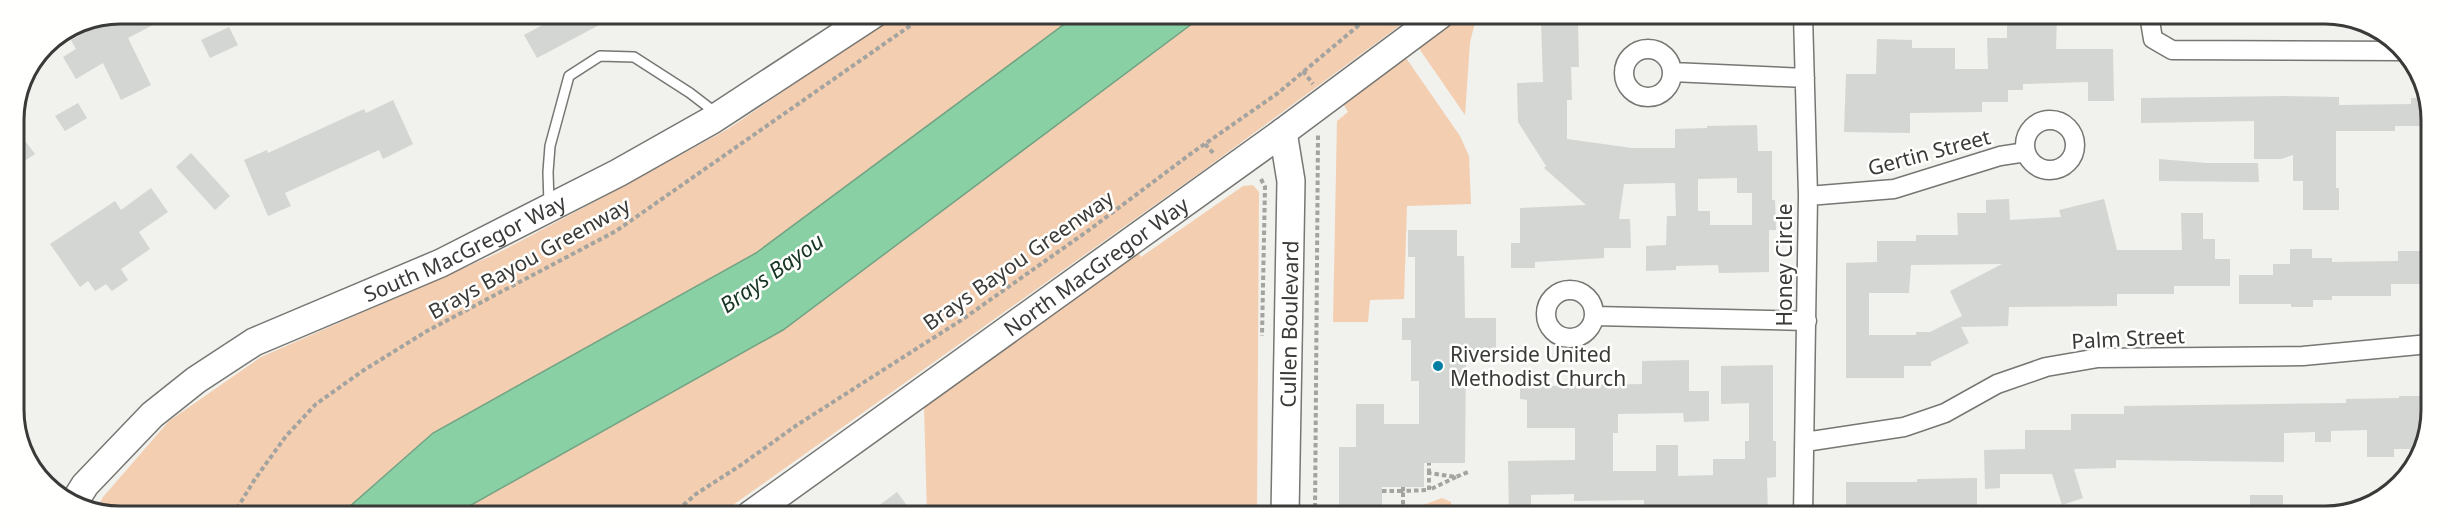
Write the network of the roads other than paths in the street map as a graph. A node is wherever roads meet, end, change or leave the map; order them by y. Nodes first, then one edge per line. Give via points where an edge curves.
1 (859, 24) edge
2 (1428, 24) edge
3 (1803, 24) edge
4 (2150, 24) edge
5 (2392, 51) edge
6 (1672, 72) dead end
7 (1806, 78) junction
8 (719, 115) junction
9 (1283, 132) junction
10 (2026, 152) dead end
11 (1808, 196) junction
12 (549, 210) junction
13 (1595, 316) dead end
14 (1807, 321) junction
15 (2421, 345) edge
16 (1805, 442) junction
17 (78, 496) edge
18 (763, 506) edge
19 (1285, 506) edge
20 (1803, 506) edge

1 - 8 street, South MacGregor Way
2 - 9 street, North MacGregor Way
3 - 7 street, Honey Circle
4 - 5 street via 2153,39 2172,50
6 - 7 street
7 - 11 street, Honey Circle
8 - 12 street, South MacGregor Way
8 - 12 lane via 634,57 600,56 569,76 550,146
9 - 18 street, North MacGregor Way
9 - 19 street, Cullen Boulevard via 1292,181
10 - 11 street, Gertin Street via 2000,156 1894,189
11 - 14 street, Honey Circle
12 - 17 street, South MacGregor Way via 441,263 254,342 152,415
13 - 14 street
14 - 16 street, Honey Circle
15 - 16 street, Palm Street via 2303,356 2098,358 2046,367 2007,381 1945,413 1904,427
16 - 20 street, Honey Circle

